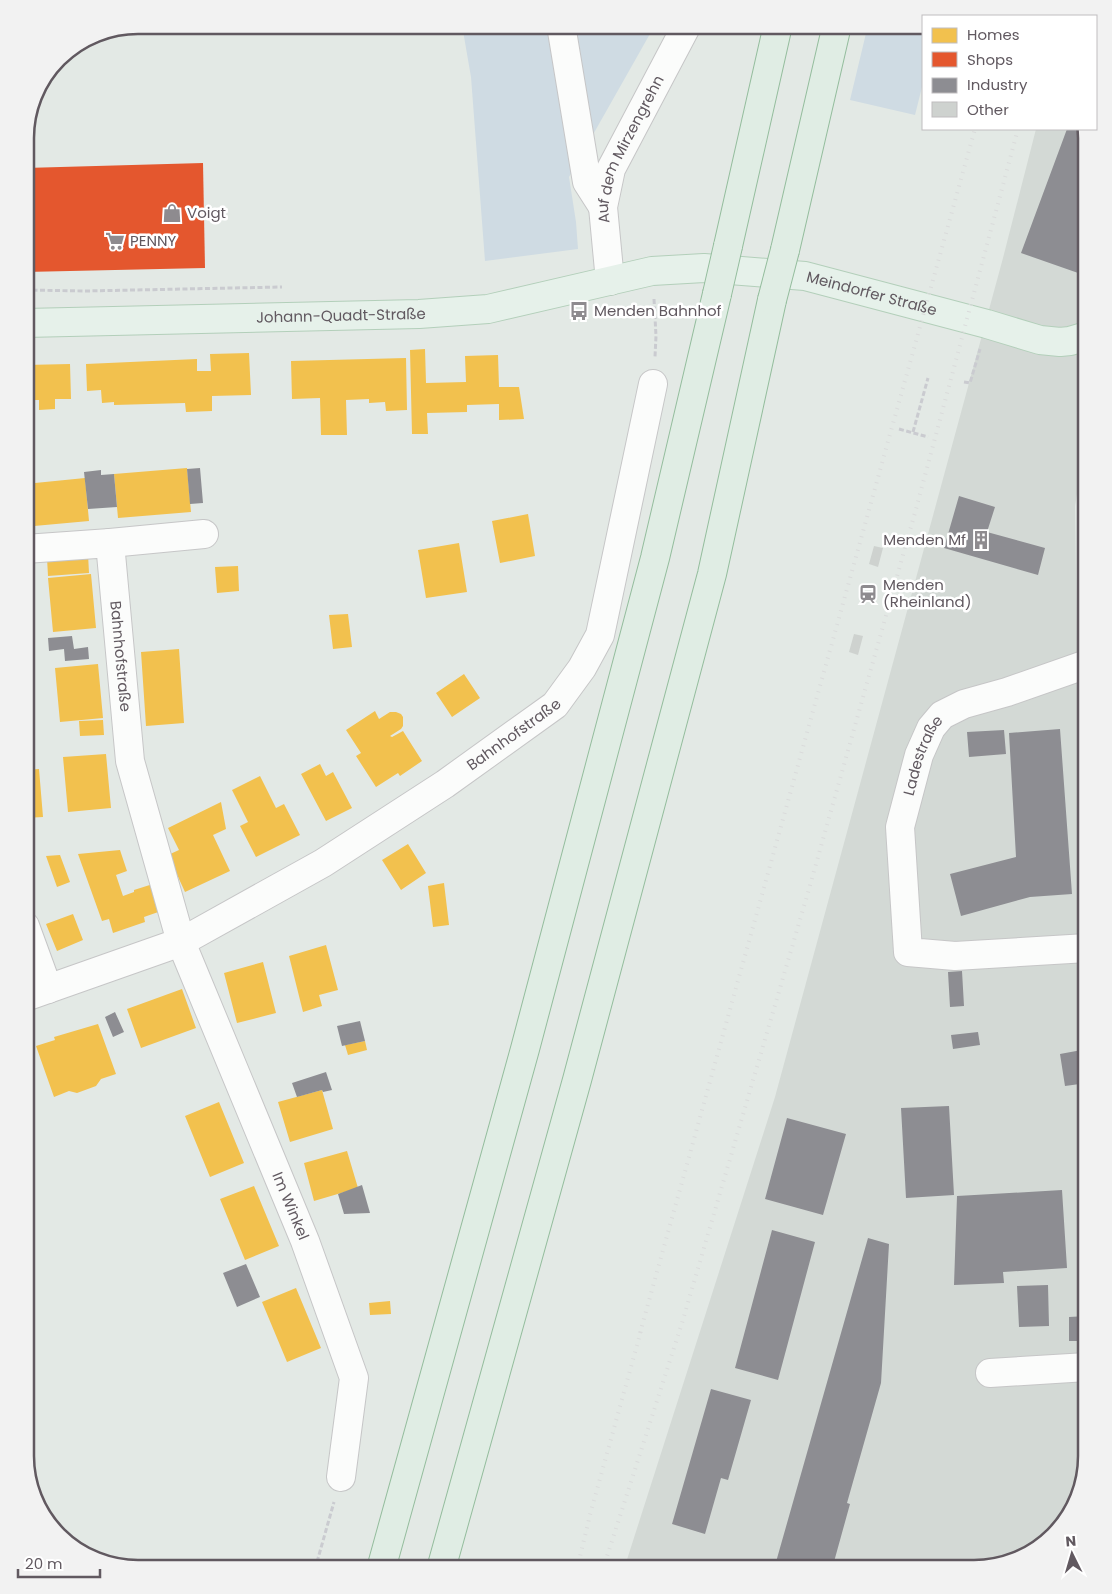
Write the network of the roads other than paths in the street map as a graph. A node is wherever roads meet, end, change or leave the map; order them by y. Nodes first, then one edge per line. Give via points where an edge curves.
1 (562, 34) edge
2 (682, 34) edge
3 (776, 34) edge
4 (835, 34) edge
5 (603, 207) junction
6 (652, 271) joint
7 (610, 281) junction
8 (34, 323) edge
9 (1078, 338) edge
10 (653, 384) road end
11 (204, 534) dead end
12 (110, 543) junction
13 (34, 548) edge
14 (1078, 667) edge
15 (181, 942) junction
16 (1078, 949) edge
17 (34, 976) edge
18 (37, 993) edge
19 (1078, 1367) edge
20 (990, 1372) dead end
21 (341, 1477) road end
22 (383, 1560) edge
23 (444, 1560) edge

1 - 5 street via 587,182
2 - 5 street, Auf dem Mirzengrehn via 611,170
3 - 22 highway, bridge via 653,568 528,1039
4 - 23 highway, bridge via 712,574 577,1080
5 - 7 street, Auf dem Mirzengrehn
6 - 7 main road, Johann-Quadt-Straße
6 - 9 main road, Meindorfer Straße via 704,268 805,276 1040,340
7 - 8 main road, Johann-Quadt-Straße via 488,309 419,314
10 - 15 street, Bahnhofstraße via 600,635 582,668 555,705 445,784 323,863
11 - 12 street
12 - 13 street
12 - 15 street, Bahnhofstraße via 130,761
14 - 16 street, Ladestraße via 964,704 942,715 931,728 919,755 900,827 908,952 955,956
15 - 18 street, Bahnhofstraße
15 - 21 street, Im Winkel via 305,1241 354,1378
17 - 18 street
19 - 20 street

